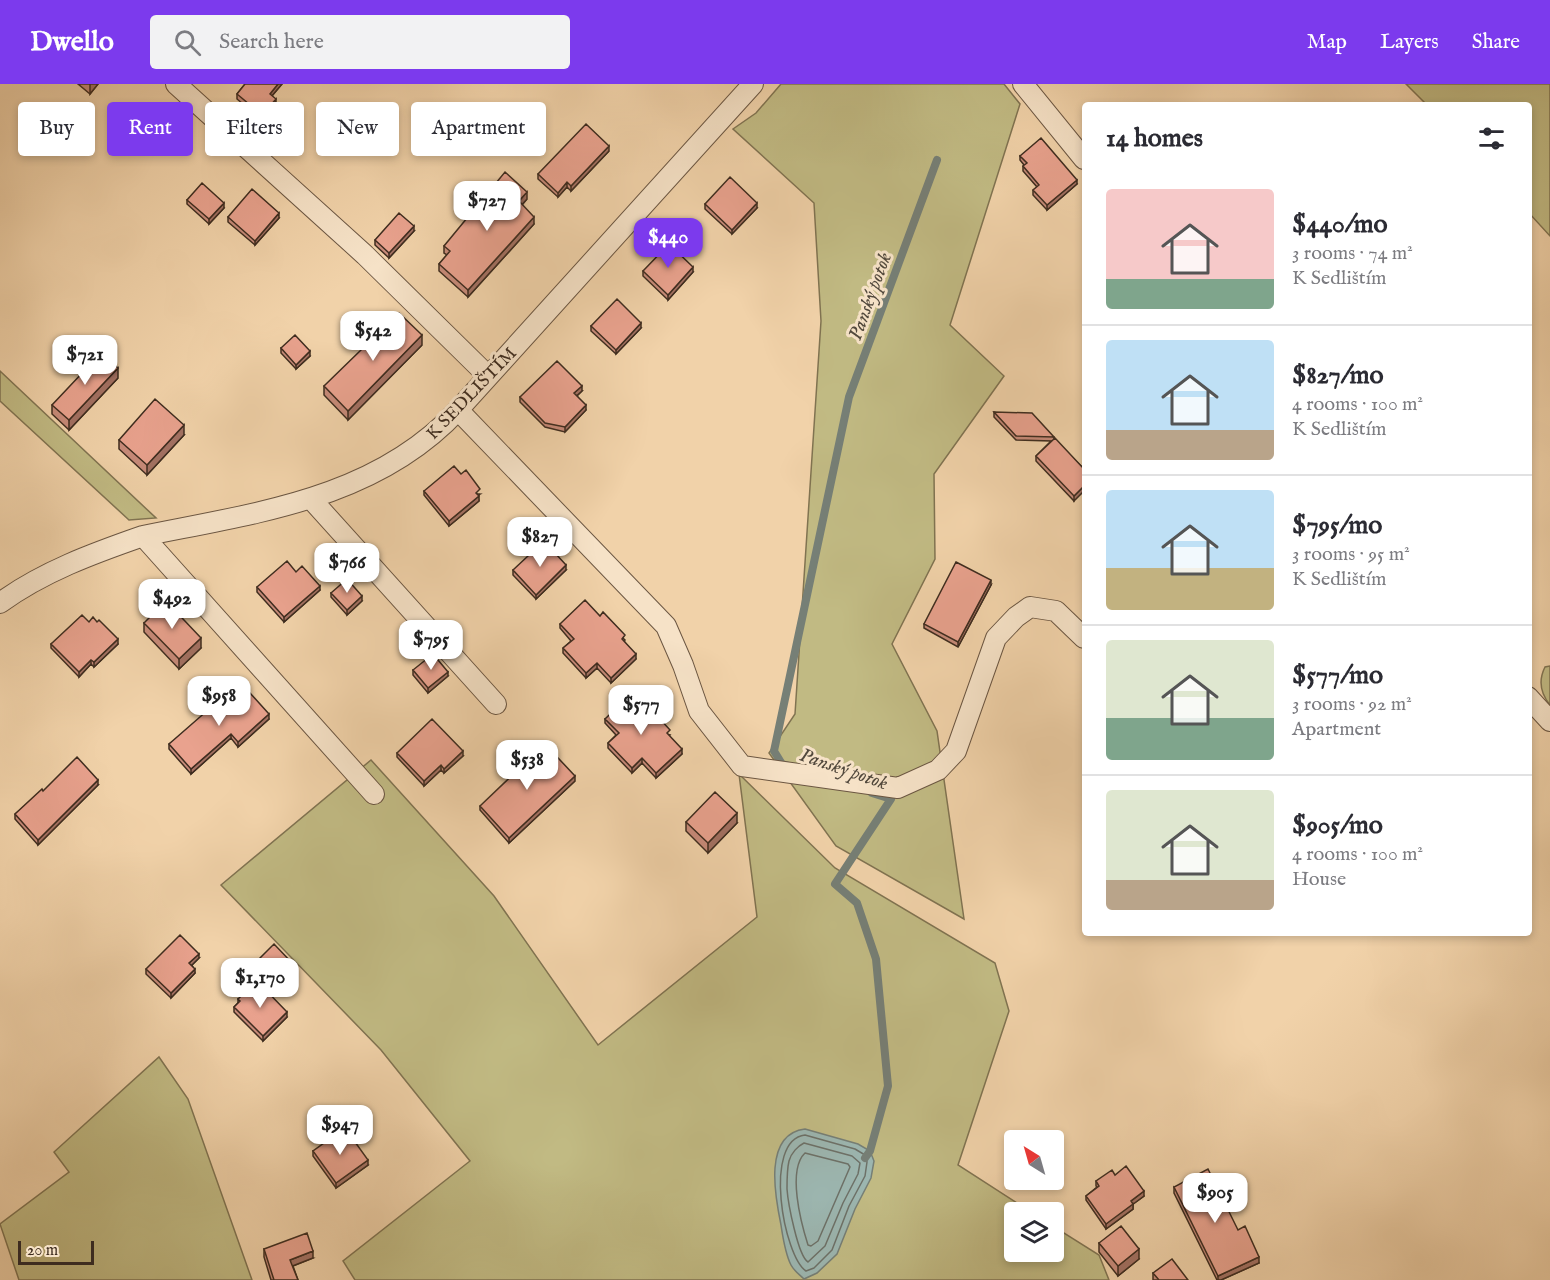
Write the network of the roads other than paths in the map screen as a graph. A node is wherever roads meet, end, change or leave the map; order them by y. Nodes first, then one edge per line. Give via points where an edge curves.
1 (176, 84) edge
2 (753, 84) edge
3 (1023, 84) edge
4 (1082, 157) edge
5 (488, 376) junction
6 (458, 410) junction
7 (312, 500) junction
8 (143, 536) junction
9 (0, 603) edge
10 (1082, 636) edge
11 (1532, 701) edge
12 (496, 704) dead end
13 (1550, 721) edge
14 (374, 794) dead end

1 - 5 street via 364,255
2 - 5 street, K SEDLIŠTÍM
3 - 4 street
5 - 6 street, K SEDLIŠTÍM
6 - 7 street, K SEDLIŠTÍM via 433,436 397,461
6 - 10 street via 666,626 699,711 742,766 898,788 938,770 956,750 996,638 1016,617 1030,607 1056,611
7 - 8 street, K SEDLIŠTÍM
7 - 12 street
8 - 9 street, K SEDLIŠTÍM via 69,565
8 - 14 street
11 - 13 street

